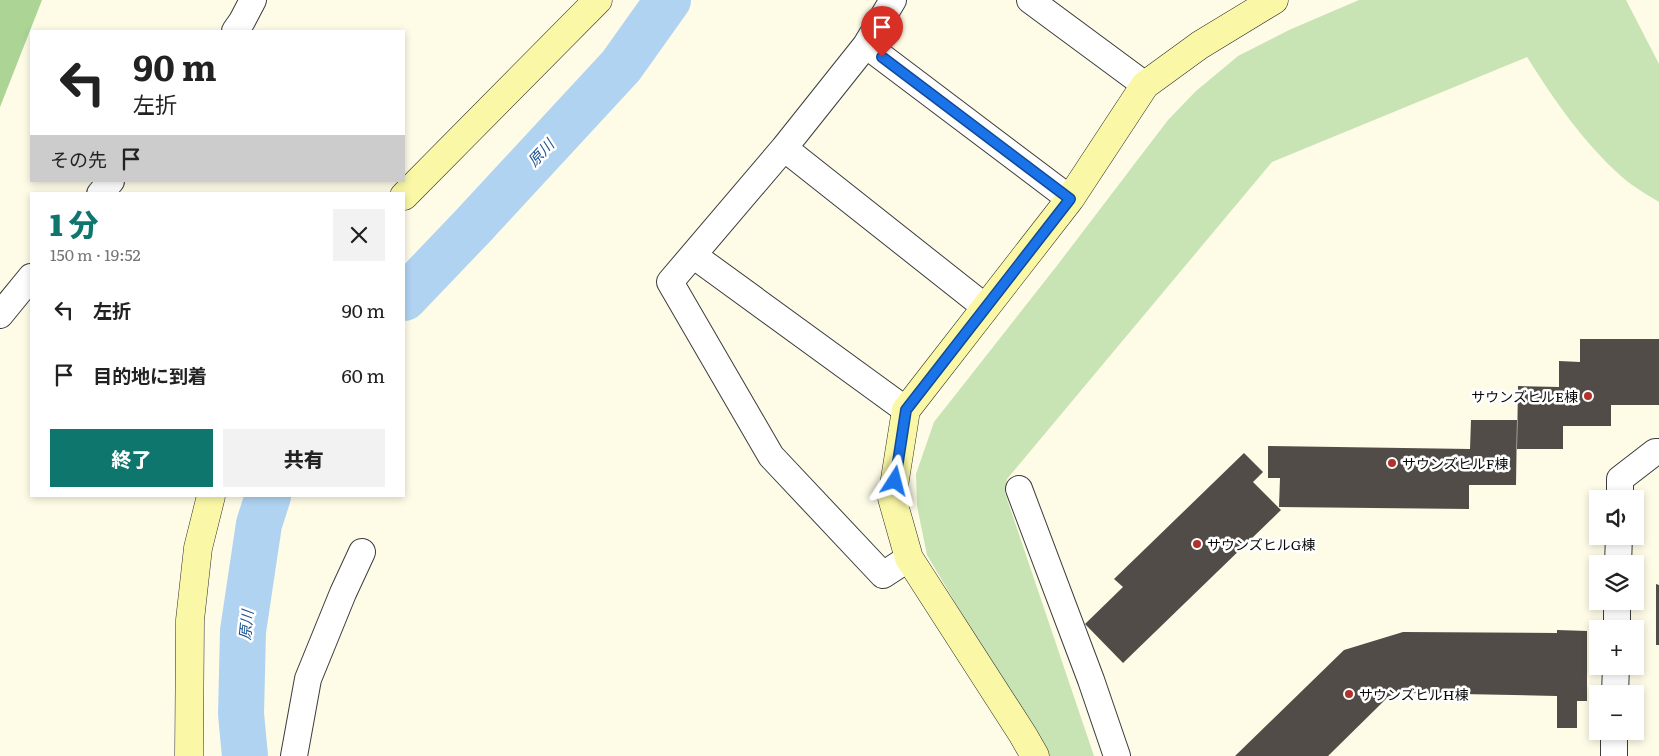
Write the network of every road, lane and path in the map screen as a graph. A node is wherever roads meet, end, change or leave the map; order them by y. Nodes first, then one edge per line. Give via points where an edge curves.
1 (253, 0) edge
2 (598, 0) edge
3 (893, 0) edge
4 (1030, 0) edge
5 (1274, 0) edge
6 (236, 30) edge
7 (866, 45) junction
8 (1144, 86) junction
9 (784, 148) junction
10 (109, 182) edge
11 (102, 192) edge
12 (405, 195) edge
13 (1070, 199) junction
14 (693, 255) junction
15 (30, 278) edge
16 (985, 307) junction
17 (0, 315) edge
18 (906, 410) junction
19 (1659, 452) edge
20 (1019, 488) dead end
21 (1620, 490) edge
22 (211, 497) edge
23 (362, 552) dead end
24 (909, 558) junction
25 (1614, 740) edge
26 (189, 756) edge
27 (294, 756) edge
28 (1034, 756) edge
29 (1116, 756) edge
30 (1614, 756) edge

1 - 6 street
2 - 12 street
3 - 7 street
4 - 8 street
5 - 8 street
7 - 9 street
7 - 13 street
8 - 13 street
9 - 14 street
9 - 16 street
10 - 11 street
13 - 16 street
14 - 18 street
14 - 24 street via 670,282 771,456 883,574
15 - 17 street
16 - 18 street
18 - 24 street via 892,498
19 - 21 street via 1620,479
20 - 29 street
22 - 26 street via 198,548 190,620
23 - 27 street via 308,679
24 - 28 street
25 - 30 street

